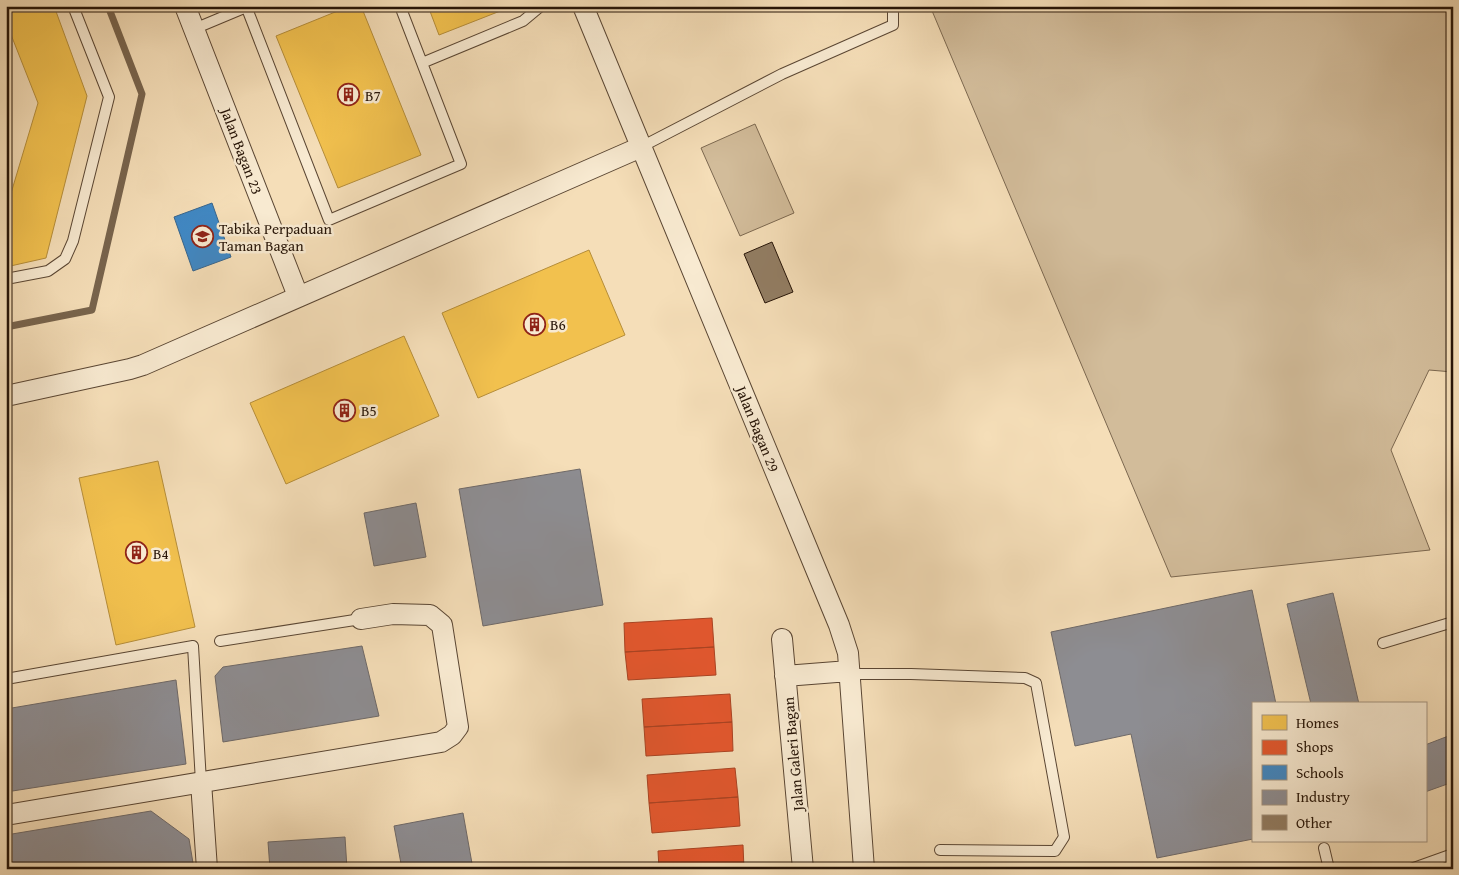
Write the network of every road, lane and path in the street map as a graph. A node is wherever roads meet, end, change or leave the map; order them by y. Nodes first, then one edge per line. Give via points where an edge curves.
1 (73, 6) edge
2 (185, 6) edge
3 (400, 6) edge
4 (541, 6) edge
5 (583, 6) edge
6 (893, 6) edge
7 (247, 7) edge
8 (194, 29) junction
9 (422, 63) junction
10 (641, 147) junction
11 (6, 279) edge
12 (298, 296) junction
13 (6, 396) edge
14 (361, 619) joint
15 (1453, 622) edge
16 (782, 639) dead end
17 (220, 641) dead end
18 (1383, 643) dead end
19 (849, 673) junction
20 (785, 676) junction
21 (6, 679) edge
22 (201, 782) junction
23 (6, 815) edge
24 (1324, 848) dead end
25 (940, 850) dead end
26 (1453, 854) edge
27 (207, 869) edge
28 (803, 869) edge
29 (864, 869) edge
30 (1329, 869) edge
31 (1411, 869) edge

1 - 11 lane via 109,97 73,241 65,259 48,271
2 - 8 street, Jalan Bagan 23
3 - 9 lane
4 - 9 lane via 523,22
5 - 10 street, Jalan Bagan 29
6 - 10 lane via 893,25 782,74
7 - 8 lane
7 - 9 lane via 329,220 461,164
8 - 12 street, Jalan Bagan 23
10 - 12 street
10 - 19 street, Jalan Bagan 29 via 839,625 848,653
12 - 13 street via 130,369
14 - 17 lane
14 - 22 street via 393,614 430,615 442,625 458,727 452,735 441,742
15 - 18 lane
16 - 20 street, Jalan Galeri Bagan
19 - 20 street
19 - 25 lane via 1025,678 1036,683 1064,837 1055,851
19 - 29 street, Jalan Bagan 29
20 - 28 street, Jalan Galeri Bagan
21 - 22 lane via 193,646
22 - 23 street
22 - 27 street
24 - 30 lane
26 - 31 lane

